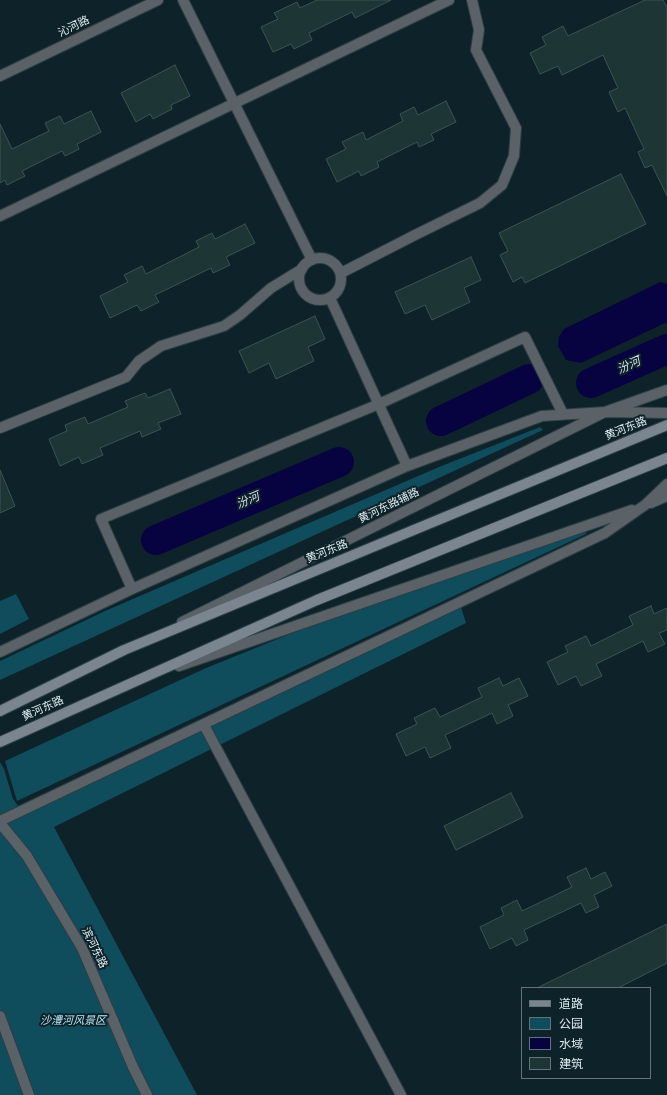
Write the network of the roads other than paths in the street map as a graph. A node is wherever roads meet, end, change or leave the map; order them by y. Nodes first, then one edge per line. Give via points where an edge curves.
1 (158, 0) edge
2 (184, 0) edge
3 (449, 0) edge
4 (472, 0) edge
5 (0, 76) edge
6 (234, 103) junction
7 (0, 216) edge
8 (312, 260) junction
9 (302, 269) junction
10 (341, 273) junction
11 (330, 298) junction
12 (667, 390) edge
13 (379, 404) junction
14 (605, 412) junction
15 (667, 413) edge
16 (563, 414) junction
17 (667, 425) edge
18 (0, 428) edge
19 (667, 458) edge
20 (407, 466) junction
21 (667, 484) edge
22 (667, 496) edge
23 (645, 505) junction
24 (132, 589) junction
25 (124, 650) junction
26 (0, 652) edge
27 (133, 682) junction
28 (0, 712) edge
29 (204, 725) junction
30 (2, 740) edge
31 (0, 822) edge
32 (0, 1016) edge
33 (30, 1095) edge
34 (147, 1095) edge
35 (401, 1095) edge

1 - 5 street, 沁河路
2 - 6 street
3 - 6 street
4 - 10 street via 479,30 476,50 516,128 514,156 502,185 480,203
6 - 7 street
6 - 8 street
8 - 9 street
8 - 10 street via 319,258 333,262
9 - 11 street via 300,282 305,294 317,300
9 - 18 street via 270,288 224,326 161,346 139,361 126,377
10 - 11 street via 340,288
11 - 13 street
12 - 14 street, 黄河东路辅路
13 - 16 street via 525,337
13 - 20 street
13 - 24 street via 101,519
14 - 15 street
14 - 16 street
14 - 25 street, 黄河东路辅路
16 - 20 street via 542,416
17 - 25 main road, 黄河东路
19 - 27 main road, 黄河东路 via 317,600
20 - 24 street
21 - 23 street
22 - 23 street
23 - 27 street
23 - 29 street via 605,533
24 - 26 street
25 - 28 main road, 黄河东路
27 - 30 main road, 黄河东路
29 - 31 street
29 - 35 street
31 - 34 street, 滨河东路 via 27,856 82,948
32 - 33 street

